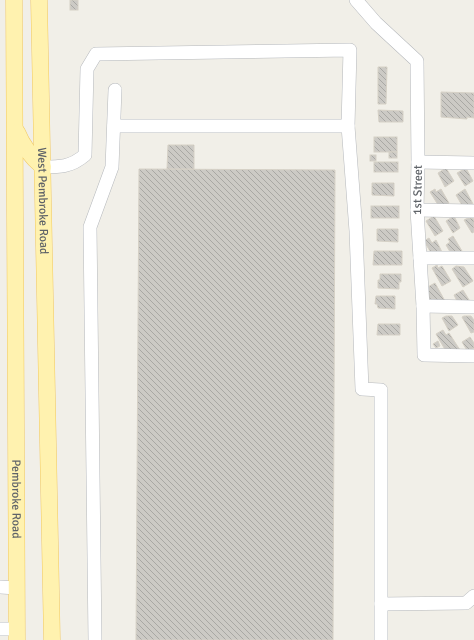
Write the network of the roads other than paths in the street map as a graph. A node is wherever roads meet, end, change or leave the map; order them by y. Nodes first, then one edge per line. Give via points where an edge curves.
1 (14, 0) edge
2 (39, 0) edge
3 (356, 0) edge
4 (115, 90) dead end
5 (15, 118) junction
6 (114, 126) junction
7 (348, 126) junction
8 (418, 162) junction
9 (474, 163) edge
10 (43, 168) junction
11 (417, 210) junction
12 (474, 211) edge
13 (420, 258) junction
14 (474, 258) edge
15 (423, 306) junction
16 (474, 307) edge
17 (474, 356) edge
18 (0, 587) edge
19 (17, 588) junction
20 (474, 596) edge
21 (381, 604) junction
22 (0, 629) edge
23 (17, 634) edge
24 (52, 640) edge
25 (94, 640) edge
26 (381, 640) edge

1 - 5 main road
2 - 10 main road, West Pembroke Road
3 - 8 street, 1st Street via 376,23 417,61
4 - 6 street
5 - 10 main road via 23,146
5 - 19 main road, Pembroke Road
6 - 7 street
6 - 25 street via 112,167 90,227
7 - 10 street via 350,50 96,54 87,70 85,155 77,162 65,166
7 - 21 street via 356,231 362,389 381,390
8 - 9 street
8 - 11 street, 1st Street
10 - 24 main road, West Pembroke Road
11 - 12 street
11 - 13 street, 1st Street
13 - 14 street
13 - 15 street, 1st Street
15 - 16 street
15 - 17 street, 1st Street via 424,355
18 - 19 street
19 - 23 main road, Pembroke Road
20 - 21 street via 466,603
21 - 26 street
22 - 23 street

